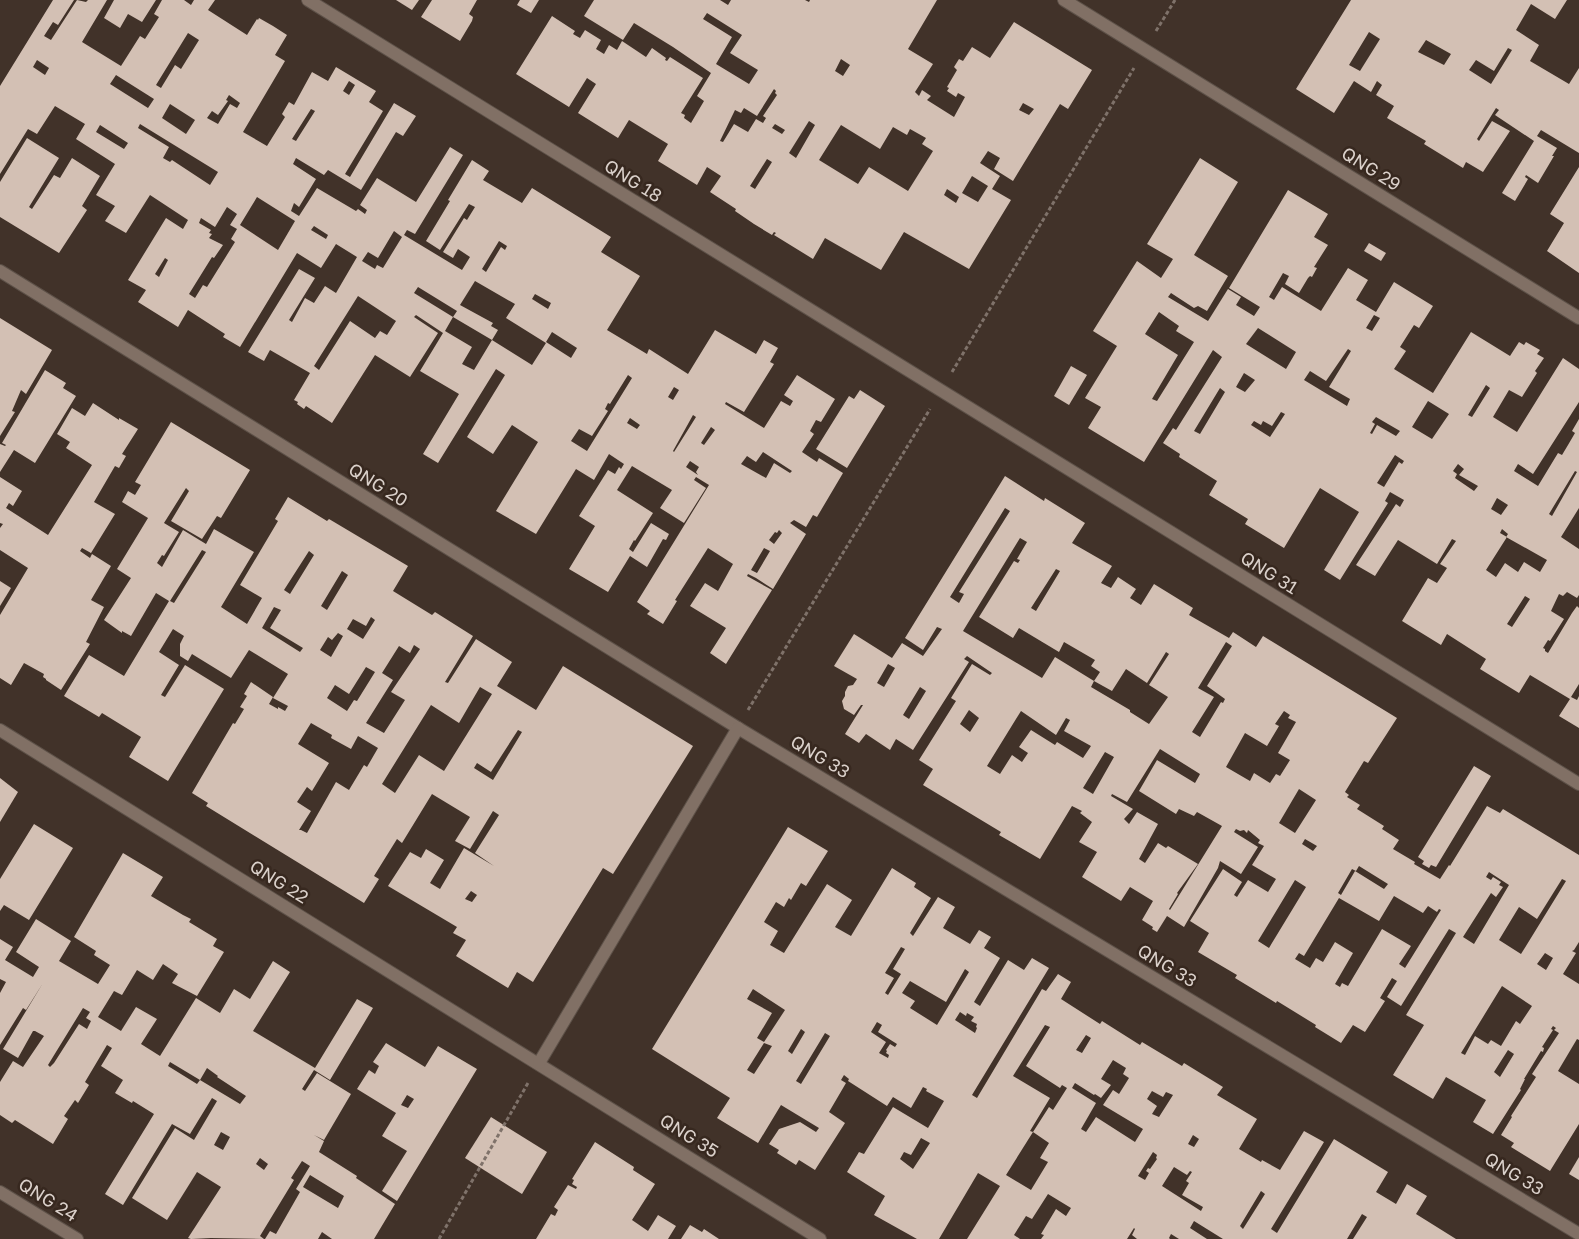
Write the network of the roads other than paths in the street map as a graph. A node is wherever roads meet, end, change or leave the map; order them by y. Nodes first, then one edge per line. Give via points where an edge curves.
1 (308, 0) edge
2 (1064, 0) edge
3 (0, 271) edge
4 (1579, 318) edge
5 (940, 392) joint
6 (738, 728) junction
7 (0, 730) edge
8 (1579, 784) edge
9 (539, 1063) junction
10 (0, 1192) edge
11 (1579, 1234) edge
12 (77, 1239) edge
13 (820, 1239) edge

1 - 5 street, QNG 18
2 - 4 street, QNG 29
3 - 6 street, QNG 20
5 - 8 street, QNG 31
6 - 9 street
6 - 11 street, QNG 33
7 - 9 street, QNG 22
9 - 13 street, QNG 35
10 - 12 street, QNG 24

